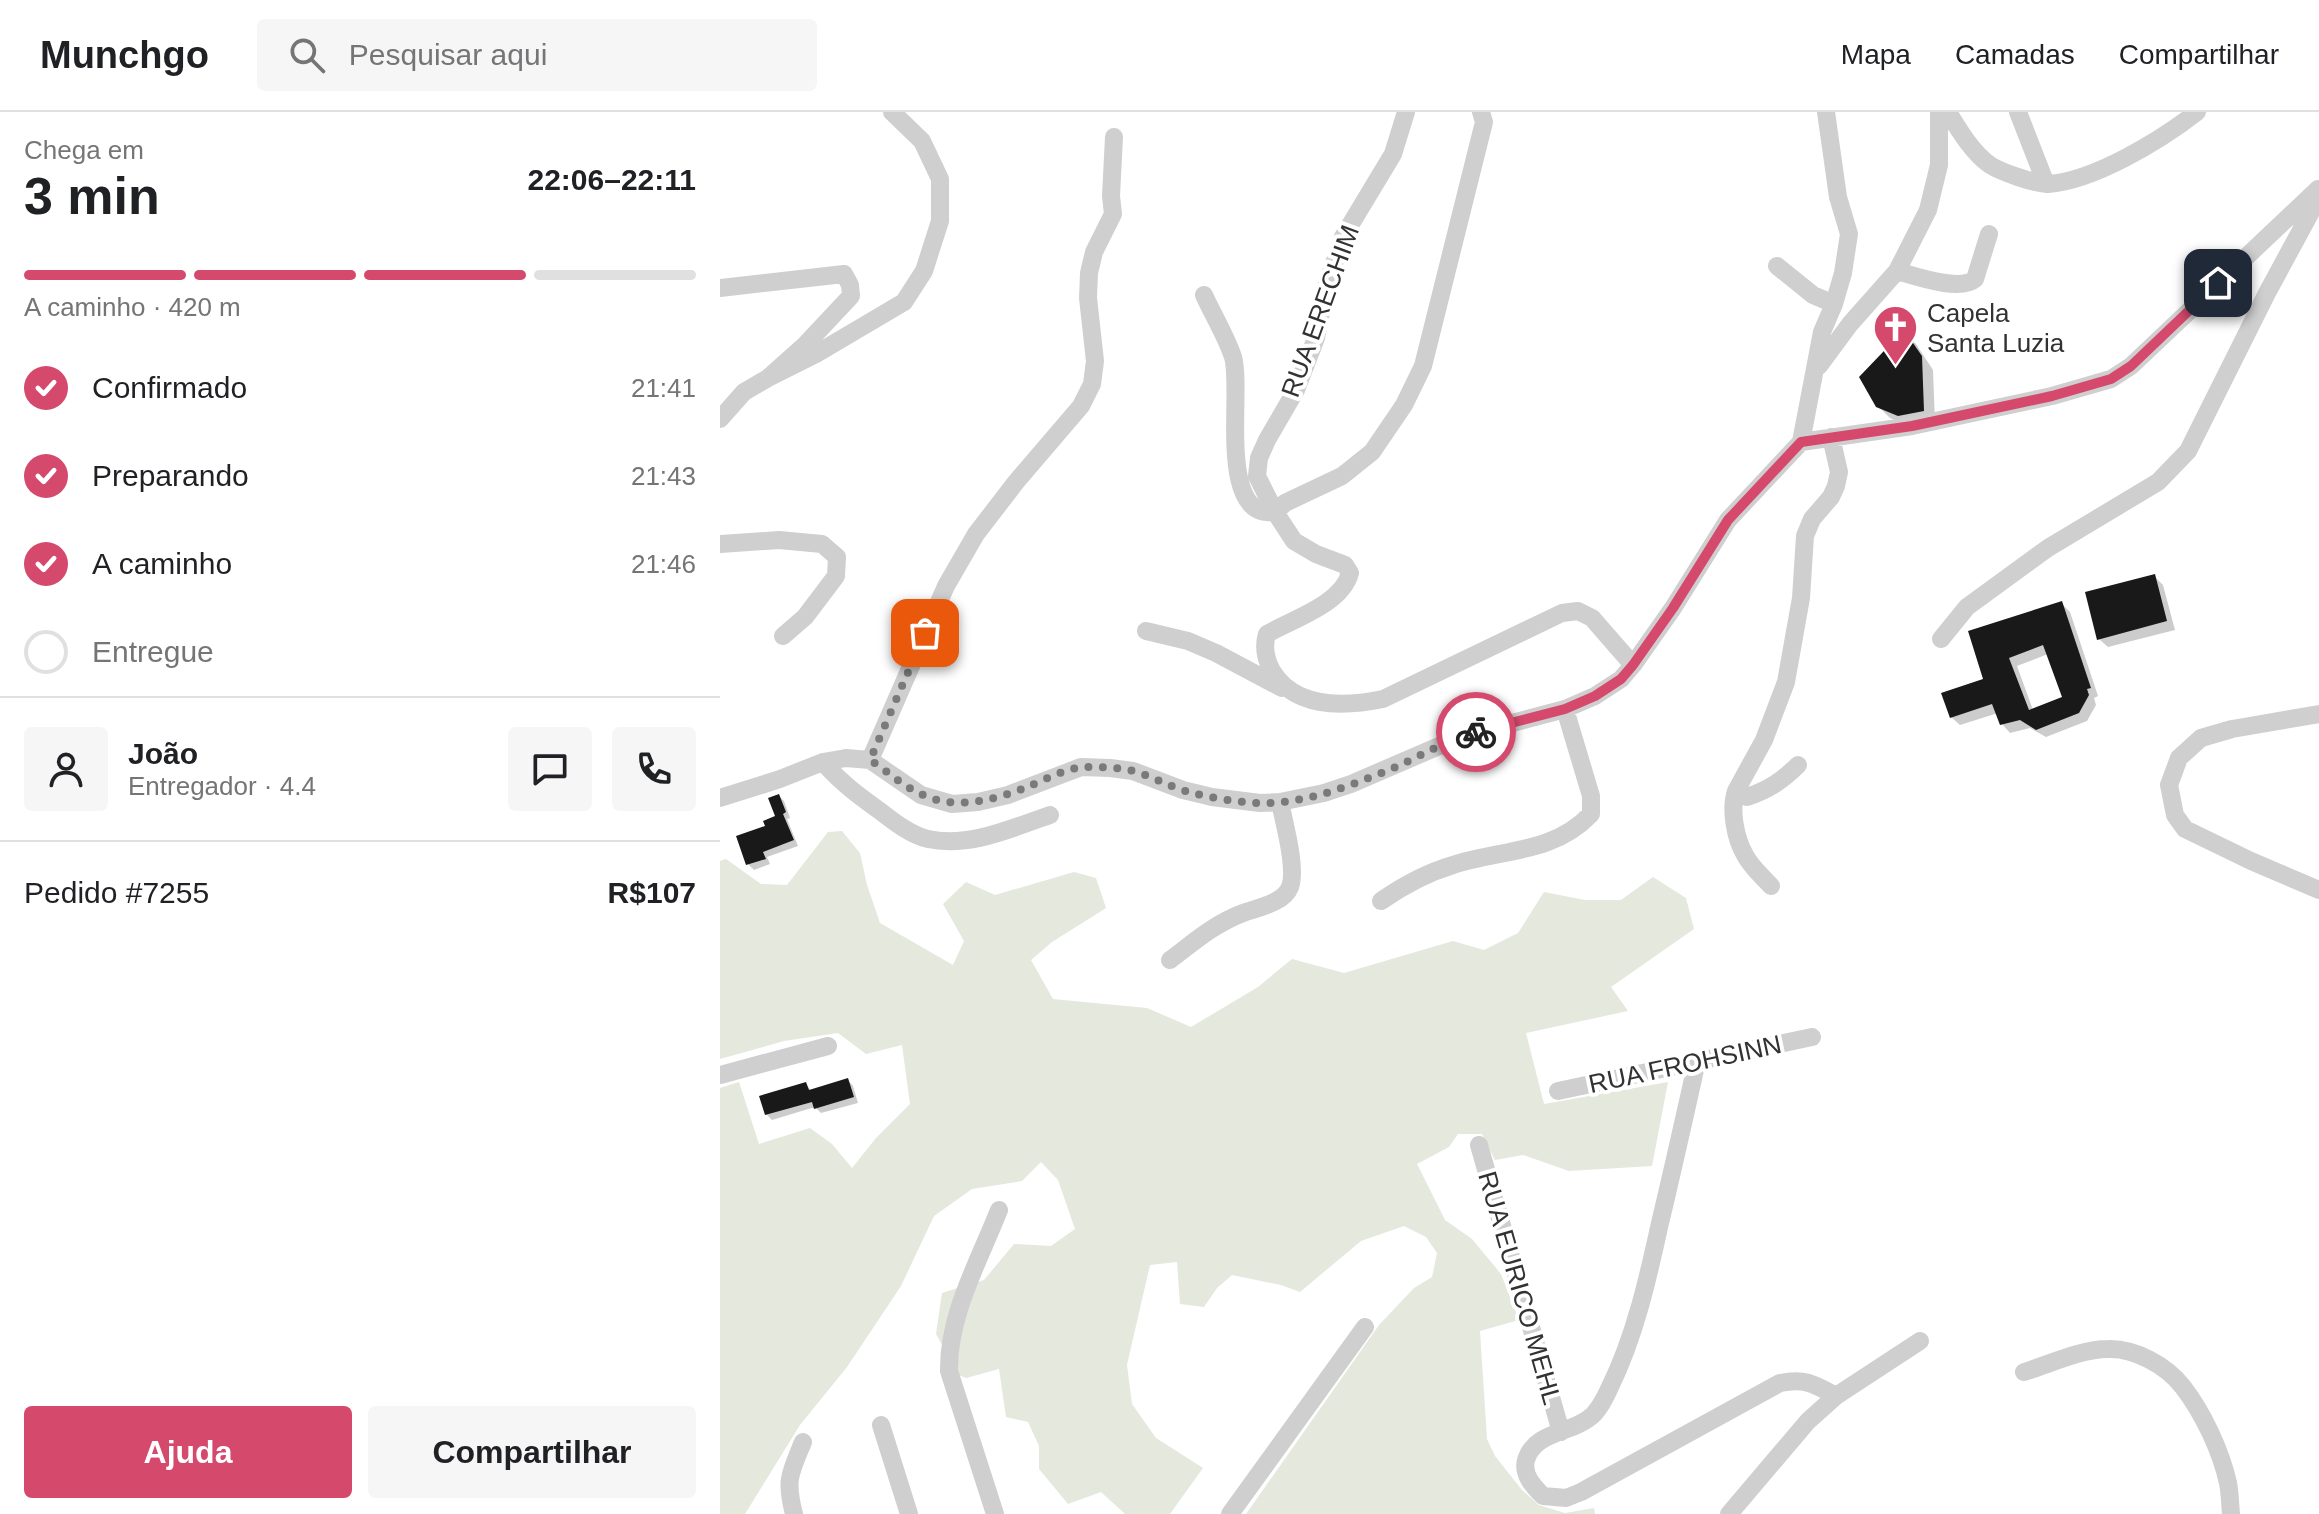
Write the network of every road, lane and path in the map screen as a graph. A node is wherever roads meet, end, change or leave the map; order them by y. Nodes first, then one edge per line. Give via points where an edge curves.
1 (892, 112) edge
2 (1406, 112) edge
3 (1481, 112) edge
4 (1826, 112) edge
5 (1939, 112) edge
6 (1948, 112) edge
7 (2018, 112) edge
8 (2197, 112) edge
9 (1114, 137) dead end
10 (2046, 184) junction
11 (2319, 188) edge
12 (2319, 197) edge
13 (1989, 234) dead end
14 (1777, 266) dead end
15 (1897, 271) junction
16 (720, 288) edge
17 (1204, 295) dead end
18 (1834, 304) junction
19 (1815, 371) junction
20 (768, 378) junction
21 (720, 419) edge
22 (1831, 437) junction
23 (1801, 442) junction
24 (1275, 512) junction
25 (720, 544) edge
26 (1146, 631) dead end
27 (783, 636) dead end
28 (1941, 639) dead end
29 (1633, 665) junction
30 (1291, 693) junction
31 (1565, 709) junction
32 (2319, 714) edge
33 (870, 760) junction
34 (823, 762) junction
35 (1798, 765) dead end
36 (720, 784) edge
37 (750, 787) junction
38 (1736, 791) junction
39 (720, 798) edge
40 (1280, 802) junction
41 (1050, 815) dead end
42 (1771, 886) dead end
43 (2319, 890) edge
44 (1381, 901) dead end
45 (1170, 960) dead end
46 (1812, 1037) dead end
47 (828, 1046) dead end
48 (1697, 1061) junction
49 (720, 1075) edge
50 (1558, 1091) dead end
51 (1479, 1145) dead end
52 (999, 1210) dead end
53 (1365, 1327) dead end
54 (1920, 1341) dead end
55 (2024, 1372) dead end
56 (1836, 1396) junction
57 (881, 1425) dead end
58 (1561, 1432) junction
59 (803, 1442) dead end
60 (794, 1514) edge
61 (909, 1514) edge
62 (995, 1514) edge
63 (1230, 1514) edge
64 (1729, 1514) edge
65 (2231, 1514) edge

1 - 20 street via 922,141 940,179 940,221 924,271 904,302
2 - 24 street, RUA ERECHIM via 1393,154 1343,237 1316,338 1296,390 1259,458 1257,476
3 - 24 street via 1484,122 1423,366 1404,405 1372,452 1342,476
4 - 18 street via 1849,234
5 - 15 street via 1939,165 1928,210
6 - 10 street via 1990,165
7 - 10 street
8 - 10 street via 2106,167
9 - 33 street via 1113,214 1089,273 1092,384 1081,406 976,534 946,586
11 - 22 street via 2111,379 1912,426
12 - 28 street via 2188,451 2158,482 2048,548 1967,607
13 - 15 street via 1970,283
14 - 18 street via 1813,295
15 - 19 street
16 - 20 street via 844,274 850,285 851,296
17 - 24 street via 1233,357 1238,477 1253,508
18 - 19 street
19 - 23 street
20 - 21 street via 744,392
22 - 23 street
22 - 38 street via 1839,472 1831,497 1805,536 1801,598 1786,682 1764,740
23 - 29 street via 1728,520
24 - 30 street via 1294,541 1345,565 1350,573 1348,582 1318,608 1267,634 1267,662
25 - 27 street via 822,544 837,557 836,576
26 - 30 street via 1188,641
29 - 30 street via 1592,618 1578,611 1562,613 1383,699 1329,703
29 - 31 street via 1595,696
31 - 40 street via 1460,737 1351,784
31 - 44 street via 1591,796 1591,814 1564,836 1456,864 1407,883
32 - 43 street via 2201,738 2179,758 2169,785 2175,815 2185,829
33 - 34 street
33 - 40 street via 921,795 952,804 1008,795 1081,767 1133,771 1212,797
34 - 37 street
34 - 41 street via 870,805 927,839 960,841 997,834
35 - 38 street via 1767,790 1747,797
36 - 37 street
37 - 39 street
38 - 42 street via 1738,839
40 - 45 street via 1290,852 1292,883 1287,893 1224,920
46 - 48 street, RUA FROHSINN
47 - 49 street
48 - 50 street, RUA FROHSINN
48 - 58 street via 1650,1270 1614,1379 1594,1415
51 - 58 street, RUA EURICO MEHL
52 - 62 street via 957,1315 949,1352 949,1371
53 - 63 street
54 - 56 street
55 - 65 street via 2107,1349 2134,1352 2159,1366 2182,1386 2203,1420 2228,1483
56 - 58 street via 1810,1382 1780,1383 1581,1492 1566,1498 1543,1496 1524,1466 1529,1449
56 - 64 street
57 - 61 street
59 - 60 street via 788,1479

